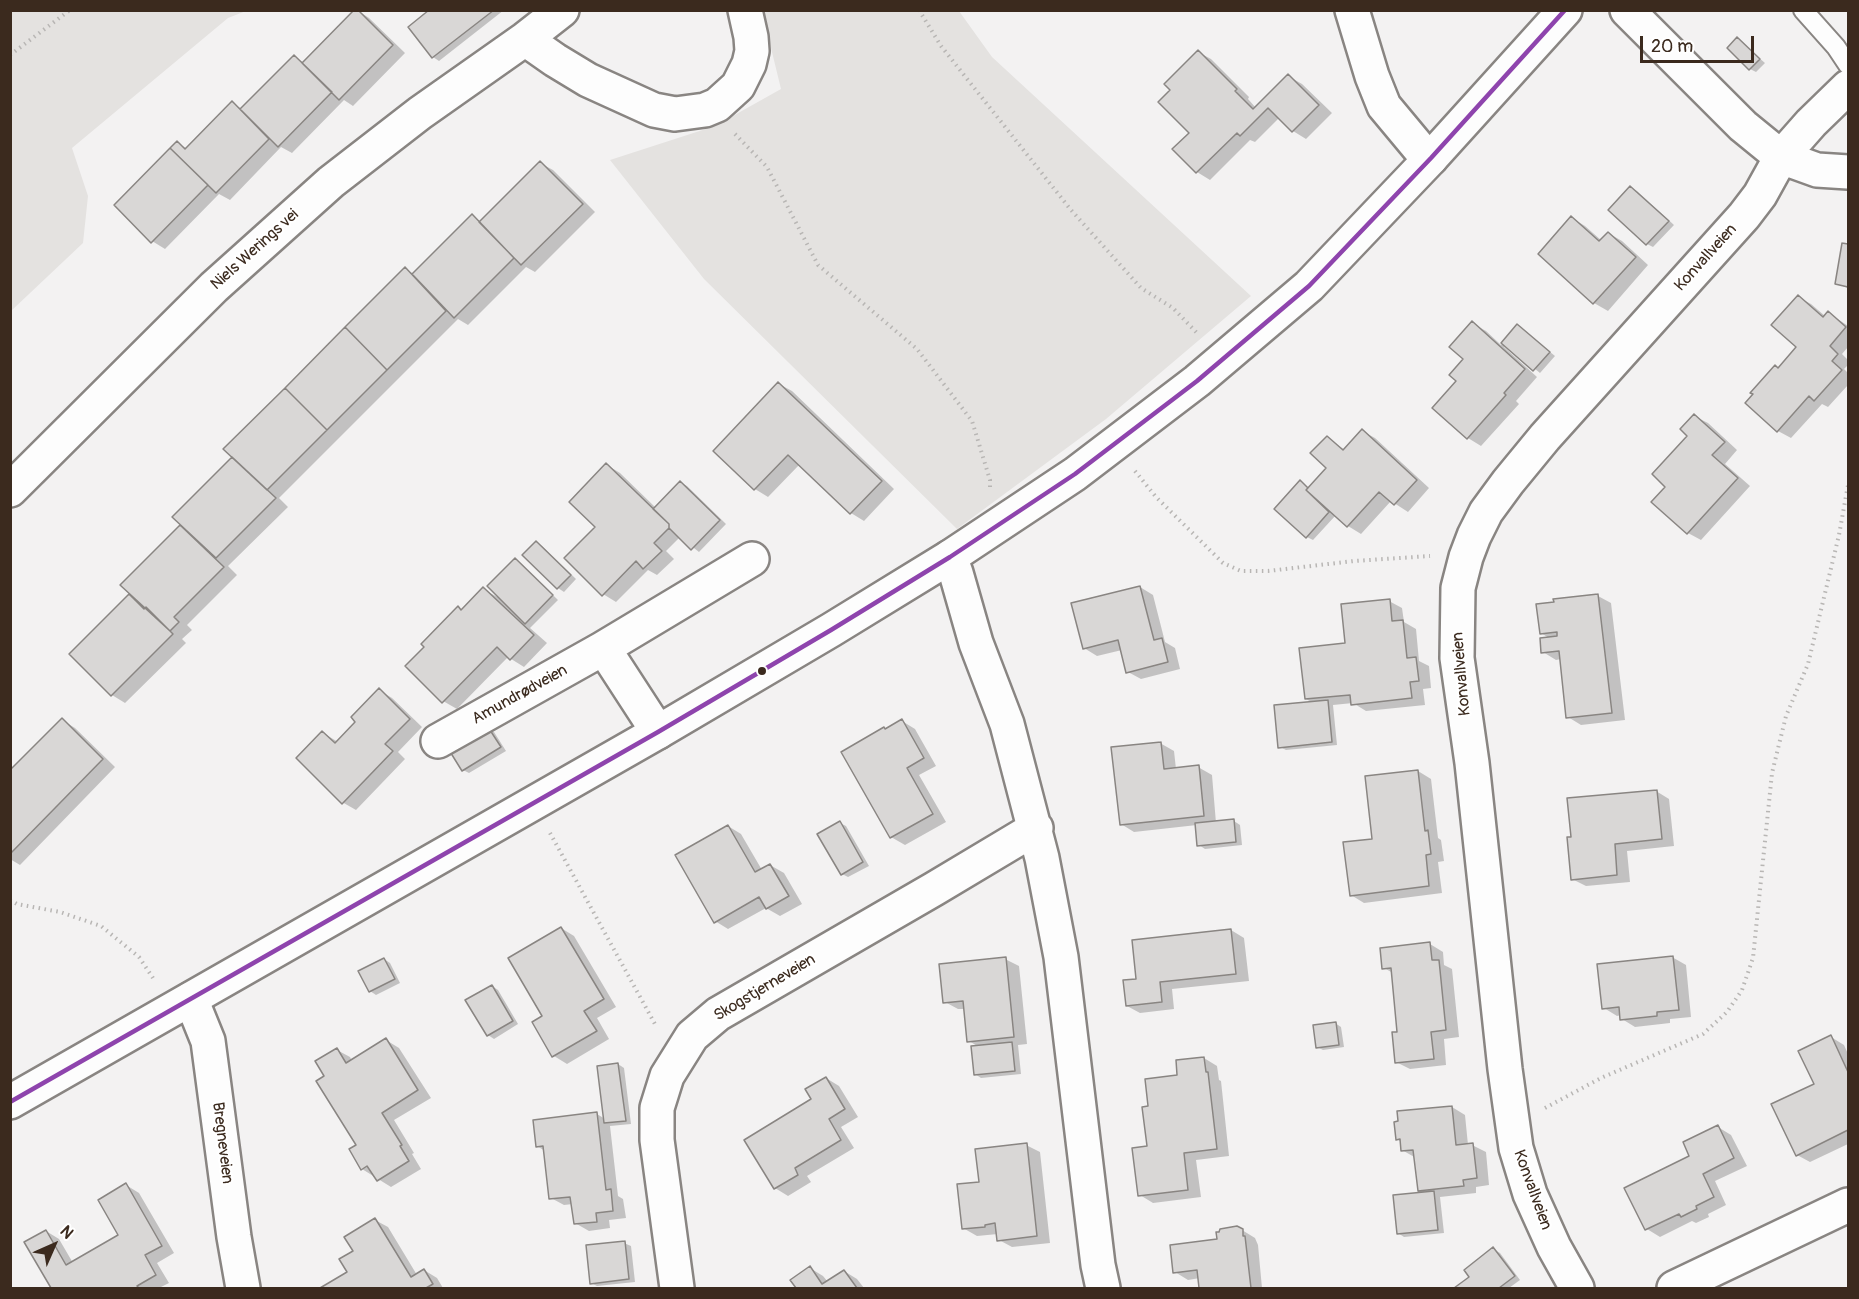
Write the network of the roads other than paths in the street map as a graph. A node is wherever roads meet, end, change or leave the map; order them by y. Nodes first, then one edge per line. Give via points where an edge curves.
1 (562, 10) edge
2 (745, 10) edge
3 (1352, 10) edge
4 (1565, 10) edge
5 (1626, 10) edge
6 (1803, 10) edge
7 (525, 39) junction
8 (1848, 65) edge
9 (1848, 87) edge
10 (1781, 157) junction
11 (1431, 159) junction
12 (1848, 172) edge
13 (10, 490) edge
14 (950, 557) junction
15 (752, 559) dead end
16 (602, 649) junction
17 (658, 732) junction
18 (438, 741) dead end
19 (1036, 828) junction
20 (182, 1004) junction
21 (10, 1101) edge
22 (1848, 1205) edge
23 (243, 1288) edge
24 (677, 1288) edge
25 (1103, 1288) edge
26 (1576, 1288) edge
27 (1674, 1288) edge

1 - 7 street, Niels Werings vei
2 - 7 street via 751,37 749,64 738,86 717,105 675,114 654,110 588,80
3 - 11 street via 1384,106
4 - 11 street
5 - 10 street via 1743,126
6 - 8 lane
7 - 13 street, Niels Werings vei via 420,113 332,182 214,287
9 - 10 street, Konvallveien
10 - 12 street via 1816,170
10 - 26 street, Konvallveien via 1744,216 1508,482 1486,512 1466,557 1458,588 1457,658 1516,1148 1530,1194
11 - 14 street via 1309,286 1222,360 1075,474
14 - 17 street
14 - 19 street via 976,643 1007,724
15 - 16 street, Amundrødveien
16 - 17 street
16 - 18 street, Amundrødveien
17 - 20 street
19 - 24 street, Skogstjerneveien via 718,1014 692,1036 675,1061 657,1108 657,1140
19 - 25 street via 1061,957
20 - 21 street
20 - 23 street, Bregneveien via 208,1041
22 - 27 street

